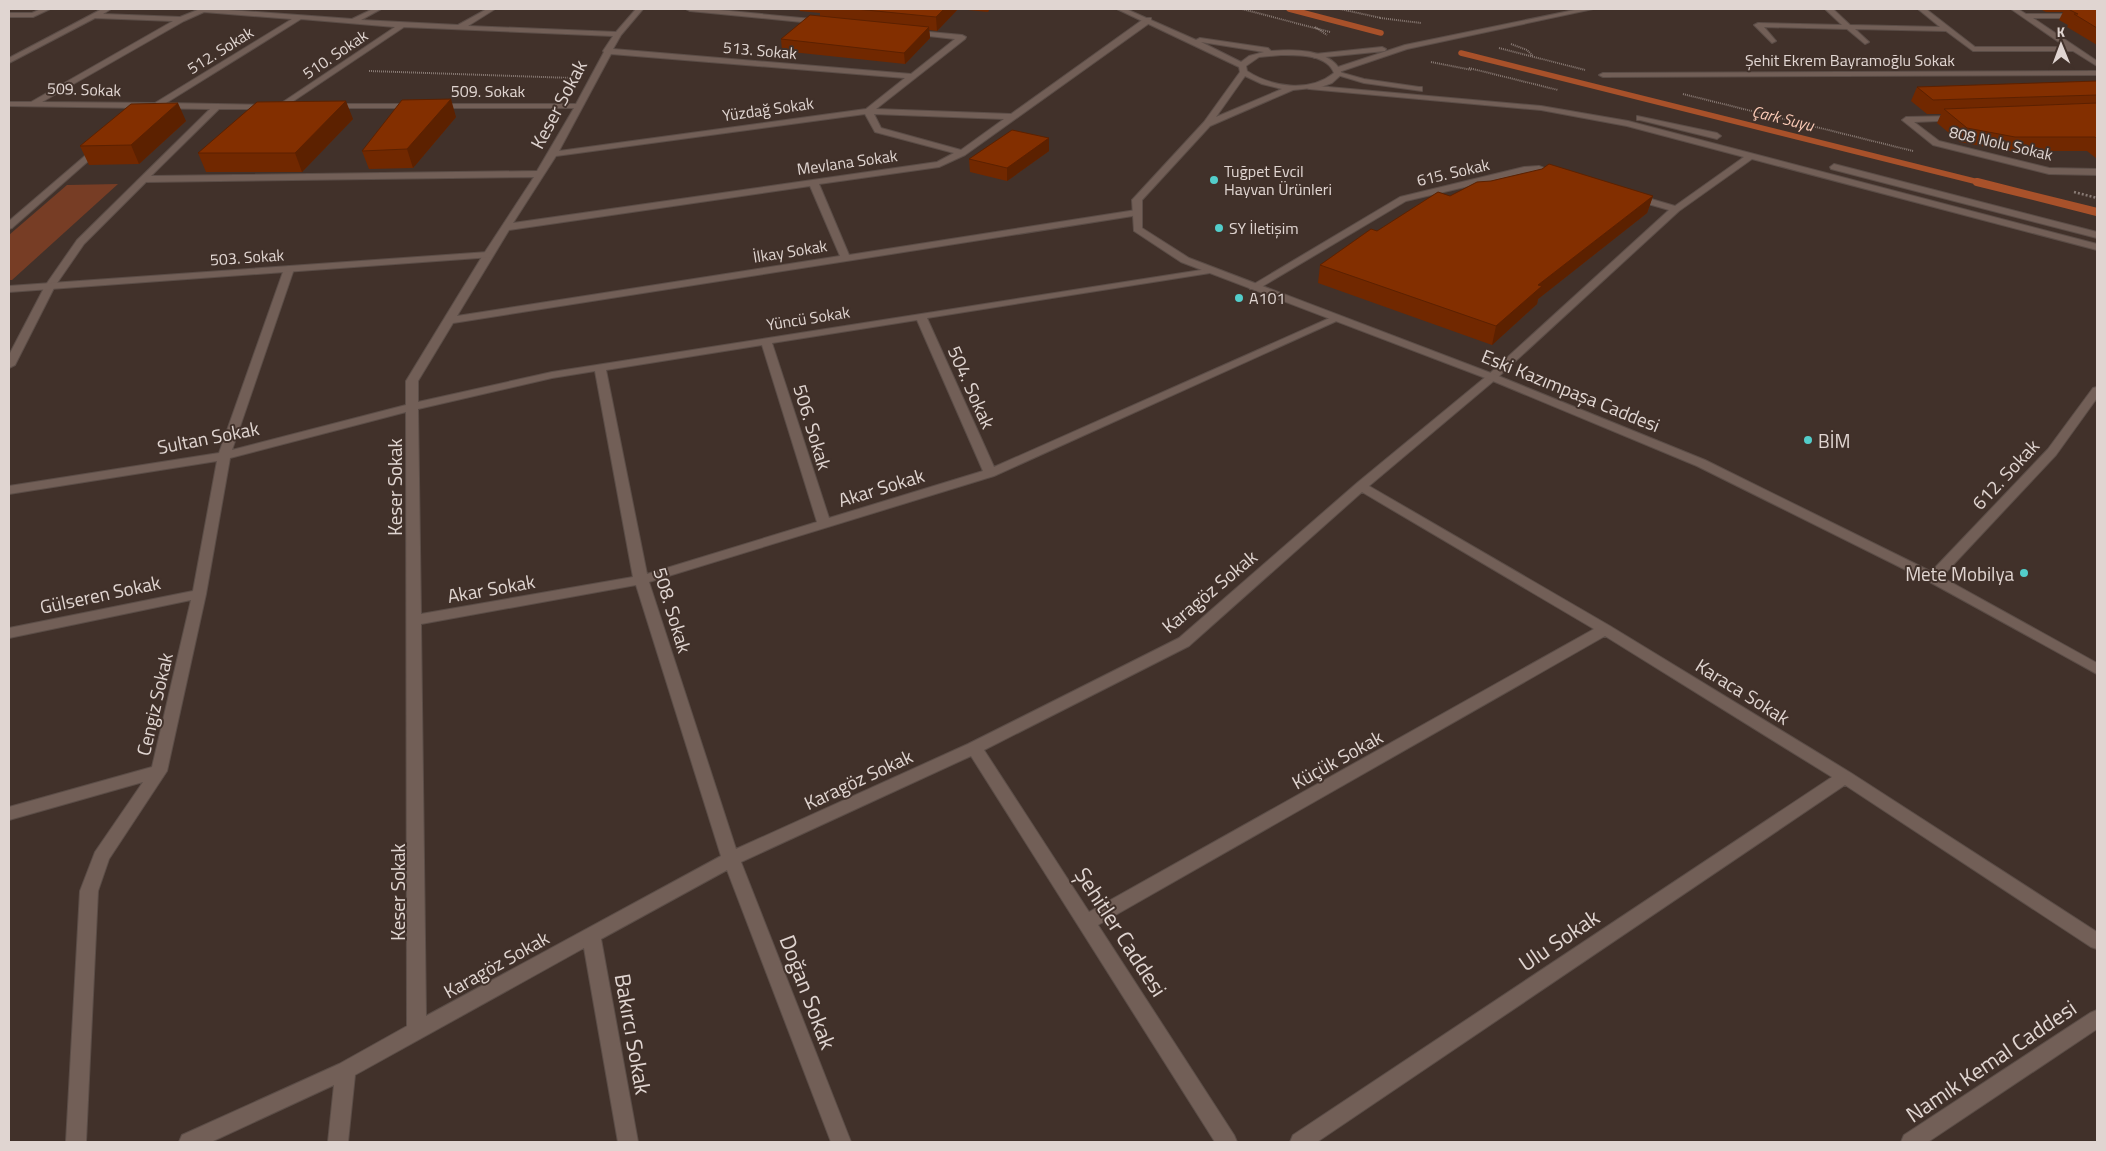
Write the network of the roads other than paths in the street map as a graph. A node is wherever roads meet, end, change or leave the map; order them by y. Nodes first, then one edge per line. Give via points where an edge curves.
1 (46, 9) edge
2 (107, 9) edge
3 (205, 9) edge
4 (378, 9) edge
5 (492, 9) edge
6 (640, 9) edge
7 (690, 9) edge
8 (1121, 9) edge
9 (1589, 9) edge
10 (1829, 9) edge
11 (1922, 9) edge
12 (2014, 9) edge
13 (9, 15) edge
14 (91, 16) junction
15 (2026, 16) junction
16 (2097, 16) edge
17 (300, 17) junction
18 (181, 20) junction
19 (1148, 20) junction
20 (354, 21) junction
21 (826, 23) edge
22 (402, 25) junction
23 (1849, 27) junction
24 (458, 28) junction
25 (1948, 29) junction
26 (904, 31) edge
27 (618, 34) junction
28 (1189, 39) junction
29 (1772, 41) dead end
30 (1866, 42) dead end
31 (1406, 47) junction
32 (2075, 49) junction
33 (607, 51) junction
34 (1288, 52) junction
35 (1315, 56) junction
36 (9, 61) edge
37 (2097, 64) edge
38 (1243, 69) junction
39 (1338, 72) junction
40 (2097, 73) edge
41 (1604, 75) road end
42 (910, 76) junction
43 (1293, 87) junction
44 (1309, 87) junction
45 (34, 103) junction
46 (9, 104) edge
47 (283, 106) junction
48 (302, 106) edge
49 (322, 106) edge
50 (578, 106) junction
51 (216, 107) junction
52 (146, 108) junction
53 (868, 111) junction
54 (1013, 117) junction
55 (1963, 118) edge
56 (1207, 124) junction
57 (109, 138) edge
58 (1723, 138) dead end
59 (1761, 148) dead end
60 (1751, 150) junction
61 (962, 153) junction
62 (553, 154) junction
63 (1828, 165) dead end
64 (2097, 172) edge
65 (540, 174) junction
66 (1566, 177) edge
67 (144, 179) junction
68 (813, 182) junction
69 (1621, 193) edge
70 (1676, 209) junction
71 (1136, 213) junction
72 (9, 226) edge
73 (507, 227) junction
74 (2097, 235) edge
75 (2097, 247) edge
76 (488, 255) junction
77 (845, 257) junction
78 (289, 269) junction
79 (1210, 270) junction
80 (50, 286) junction
81 (1254, 287) junction
82 (9, 289) edge
83 (921, 316) junction
84 (1336, 319) junction
85 (449, 320) junction
86 (766, 341) junction
87 (9, 366) edge
88 (600, 367) junction
89 (1492, 377) junction
90 (2097, 390) edge
91 (412, 407) junction
92 (224, 456) junction
93 (990, 473) junction
94 (1361, 486) junction
95 (9, 490) edge
96 (824, 524) junction
97 (1934, 578) junction
98 (641, 580) junction
99 (200, 594) junction
100 (414, 620) junction
101 (1605, 629) junction
102 (9, 633) edge
103 (2097, 669) edge
104 (974, 748) junction
105 (160, 771) junction
106 (1845, 777) junction
107 (9, 813) edge
108 (731, 859) junction
109 (1087, 922) junction
110 (591, 935) junction
111 (2097, 941) edge
112 (2097, 1019) edge
113 (417, 1031) junction
114 (346, 1070) junction
115 (76, 1142) edge
116 (189, 1142) edge
117 (338, 1142) edge
118 (628, 1142) edge
119 (841, 1142) edge
120 (1227, 1142) edge
121 (1300, 1142) edge
122 (1911, 1142) edge

1 - 13 street via 33,15
2 - 14 street
3 - 17 street
3 - 18 street
4 - 20 street
5 - 24 street
6 - 27 street, Keser Sokak
7 - 21 street
8 - 19 street
9 - 31 street
10 - 23 street
11 - 25 street
12 - 15 street
14 - 18 street
14 - 36 street
15 - 16 street
15 - 32 street
17 - 20 street
17 - 52 street, 512. Sokak
18 - 45 street
19 - 28 street
19 - 54 street, Mevlana Sokak
20 - 22 street
22 - 24 street
22 - 47 street, 510. Sokak
23 - 25 street
23 - 29 street via 1758,25
23 - 30 street
24 - 27 street
25 - 32 street via 1973,49
26 - 42 street via 962,37
27 - 33 street, Keser Sokak
28 - 34 street
28 - 38 street
31 - 35 street
31 - 39 street
32 - 37 street
33 - 42 street, 513. Sokak
33 - 50 street, Keser Sokak
34 - 35 street
34 - 38 street via 1252,57
35 - 39 street via 1326,60
38 - 43 street via 1262,82
38 - 56 street
39 - 44 street via 1334,80
39 - 58 street via 1404,88 1588,107
40 - 41 street, Şehit Ekrem Bayramoğlu Sokak
42 - 53 street
43 - 44 street
43 - 56 street
44 - 60 street via 1541,108
45 - 46 street, 509. Sokak
45 - 52 street, 509. Sokak
47 - 48 street, 509. Sokak
47 - 51 street, 509. Sokak
49 - 50 street, 509. Sokak
50 - 62 street, Keser Sokak
51 - 52 street, 509. Sokak
51 - 67 street
53 - 54 street, Yüzdağ Sokak
53 - 61 street via 878,130
53 - 62 street, Yüzdağ Sokak
54 - 61 street, Mevlana Sokak
55 - 64 street, 808 Nolu Sokak via 1906,120 1936,143 2049,172
56 - 71 street via 1137,200
57 - 72 street
59 - 60 street
60 - 70 street
60 - 75 street
61 - 68 street, Mevlana Sokak via 939,164
62 - 65 street, Keser Sokak
63 - 74 street
65 - 67 street
65 - 73 street, Keser Sokak
66 - 81 street, 615. Sokak via 1539,169 1524,170 1403,199
67 - 80 street via 80,242
68 - 73 street, Mevlana Sokak
68 - 77 street
69 - 70 street
70 - 89 street
71 - 77 street, İlkay Sokak
71 - 79 street, Eski Kazımpaşa Caddesi via 1137,229 1185,260
73 - 76 street, Keser Sokak
76 - 78 street, 503. Sokak
76 - 85 street, Keser Sokak
77 - 85 street, İlkay Sokak
78 - 80 street, 503. Sokak
78 - 92 street, Cengiz Sokak
79 - 81 street, Eski Kazımpaşa Caddesi
79 - 83 street, Yüncü Sokak
80 - 82 street, 503. Sokak
80 - 87 street
81 - 84 street, Eski Kazımpaşa Caddesi
83 - 86 street, Yüncü Sokak
83 - 93 street, 504. Sokak
84 - 89 street, Eski Kazımpaşa Caddesi
84 - 93 street, Akar Sokak
85 - 91 street, Keser Sokak via 412,381
86 - 88 street, Yüncü Sokak
86 - 96 street, 506. Sokak
88 - 91 street, Yüncü Sokak
88 - 98 street, 508. Sokak
89 - 94 street, Karagöz Sokak
89 - 97 street, Eski Kazımpaşa Caddesi via 1702,463
90 - 97 street, 612. Sokak via 2052,452
91 - 92 street, Sultan Sokak
91 - 100 street, Keser Sokak
92 - 95 street, Sultan Sokak
92 - 99 street, Cengiz Sokak
93 - 96 street, Akar Sokak
94 - 101 street, Karaca Sokak
94 - 104 street, Karagöz Sokak via 1184,642
96 - 98 street, Akar Sokak
97 - 103 street, Eski Kazımpaşa Caddesi
98 - 100 street, Akar Sokak
98 - 108 street, 508. Sokak
99 - 102 street, Gülseren Sokak
99 - 105 street, Cengiz Sokak
100 - 113 street, Keser Sokak
101 - 106 street, Karaca Sokak
101 - 109 street, Küçük Sokak
104 - 108 street, Karagöz Sokak
104 - 109 street, Şehitler Caddesi
105 - 107 street
105 - 115 street, Cengiz Sokak via 101,857 90,891
106 - 111 street, Karaca Sokak
106 - 121 street, Ulu Sokak
108 - 110 street, Karagöz Sokak
108 - 119 street, Doğan Sokak
109 - 120 street, Şehitler Caddesi
110 - 113 street, Karagöz Sokak
110 - 118 street, Bakırcı Sokak
112 - 122 street, Namık Kemal Caddesi
113 - 114 street, Karagöz Sokak
114 - 116 street, Karagöz Sokak
114 - 117 street

